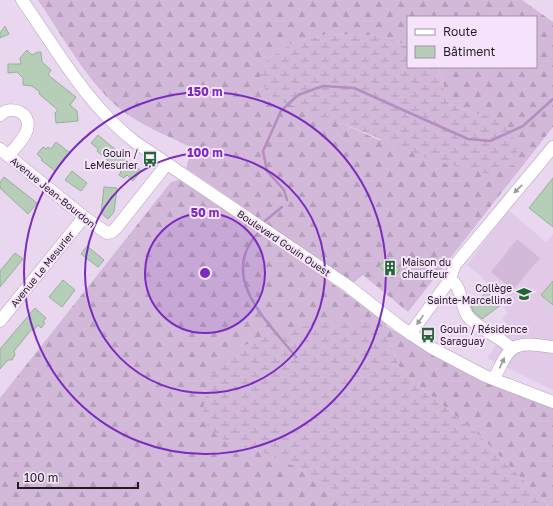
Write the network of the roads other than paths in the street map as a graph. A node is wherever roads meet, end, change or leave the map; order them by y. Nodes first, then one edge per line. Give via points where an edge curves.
1 (22, 0) edge
2 (0, 115) edge
3 (553, 147) edge
4 (4, 152) edge
5 (167, 164) junction
6 (84, 217) junction
7 (450, 279) junction
8 (0, 321) edge
9 (410, 334) junction
10 (553, 347) edge
11 (512, 349) junction
12 (494, 379) junction
13 (553, 402) edge

1 - 5 street, Boulevard Gouin Ouest via 66,68 95,105 128,137
2 - 4 street via 8,110 16,110 23,114 27,121 25,134
3 -> 7 street via 455,265
4 - 6 street, Avenue Jean-Bourdon
5 - 6 street, Avenue Jean-Bourdon via 112,232 107,233
5 - 9 street, Boulevard Gouin Ouest via 348,286
6 - 8 street, Avenue Le Mesurier
7 -> 9 street
7 - 11 street via 458,285 470,318
9 - 12 street, Boulevard Gouin Ouest via 458,362
10 - 11 street via 531,343 521,344
12 -> 11 street via 505,356
12 - 13 street, Boulevard Gouin Ouest

